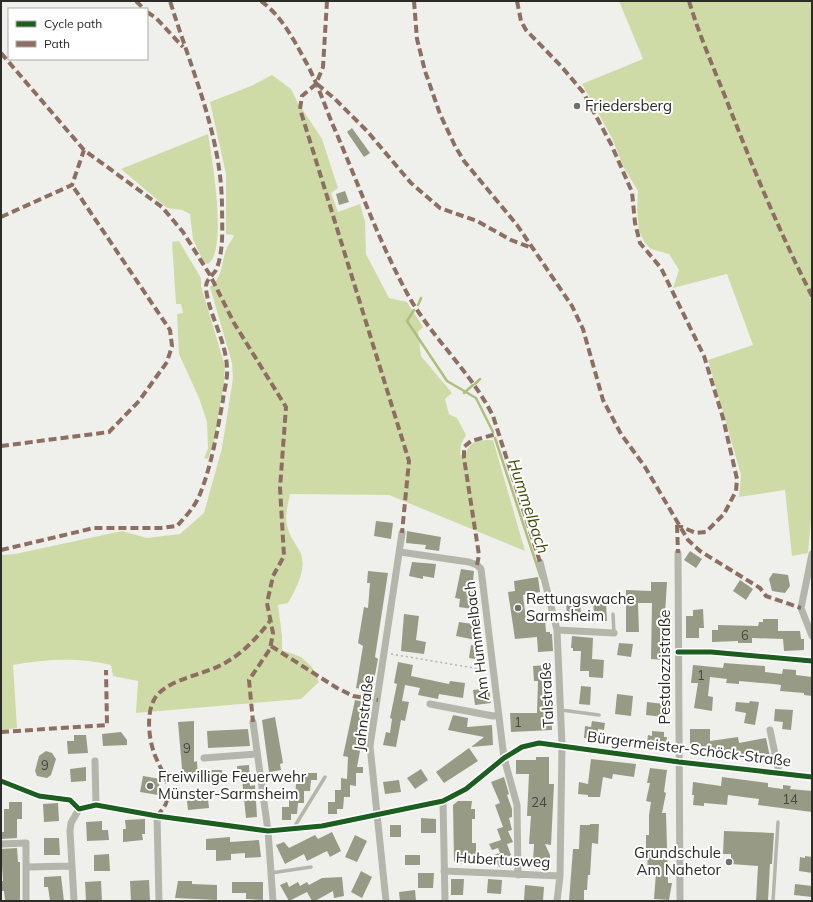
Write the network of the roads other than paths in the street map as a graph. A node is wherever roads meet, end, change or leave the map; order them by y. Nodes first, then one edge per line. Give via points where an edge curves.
1 (402, 533) dead end
2 (400, 552) junction
3 (678, 553) dead end
4 (812, 554) edge
5 (540, 562) dead end
6 (811, 567) edge
7 (613, 614) dead end
8 (557, 630) junction
9 (614, 632) joint
10 (812, 636) edge
11 (678, 652) junction
12 (812, 661) edge
13 (430, 704) dead end
14 (561, 710) junction
15 (499, 715) junction
16 (599, 715) dead end
17 (253, 722) dead end
18 (770, 730) dead end
19 (562, 745) junction
20 (257, 754) junction
21 (204, 758) dead end
22 (504, 758) junction
23 (95, 761) dead end
24 (679, 762) junction
25 (779, 773) junction
26 (325, 777) dead end
27 (812, 777) edge
28 (1, 781) edge
29 (443, 801) junction
30 (96, 805) junction
31 (79, 809) junction
32 (158, 816) junction
33 (376, 816) junction
34 (778, 822) dead end
35 (292, 830) junction
36 (268, 832) junction
37 (1, 844) edge
38 (27, 866) junction
39 (72, 866) junction
40 (311, 867) dead end
41 (444, 870) junction
42 (271, 873) junction
43 (518, 875) junction
44 (560, 876) junction
45 (26, 901) edge
46 (74, 901) edge
47 (159, 901) edge
48 (273, 901) edge
49 (386, 901) edge
50 (444, 901) edge
51 (557, 901) edge
52 (680, 901) edge
53 (774, 901) edge

1 - 2 street, Jahnstraße
2 - 15 street, Am Hummelbach via 477,564 482,574
2 - 33 street, Jahnstraße via 370,746
3 - 11 street, Pestalozzistraße
4 - 6 street
5 - 8 street, Talstraße
6 - 10 street via 801,608
7 - 9 lane
8 - 9 street
8 - 14 street, Talstraße
11 - 12 street via 710,652
11 - 24 street, Pestalozzistraße
13 - 15 street, Am Hummelbach
14 - 16 lane
14 - 19 street, Talstraße
15 - 22 street, Am Hummelbach
17 - 20 street
18 - 25 street
19 - 22 street, Bürgermeister-Schöck-Straße via 534,743
19 - 24 street, Bürgermeister-Schöck-Straße
19 - 44 street, Talstraße
20 - 21 street
20 - 36 street
22 - 29 street, Bürgermeister-Schöck-Straße via 466,789
22 - 43 street, Am Hummelbach via 517,805
23 - 30 street
24 - 25 street, Bürgermeister-Schöck-Straße
24 - 52 street, Pestalozzistraße
25 - 27 street, Bürgermeister-Schöck-Straße
26 - 35 lane
28 - 31 street via 39,796 70,800
29 - 33 street, Bürgermeister-Schöck-Straße
29 - 41 street
30 - 31 street
30 - 32 street, Bürgermeister-Schöck-Straße
31 - 39 street via 71,823 70,831
32 - 36 street, Bürgermeister-Schöck-Straße
32 - 47 street
33 - 35 street, Bürgermeister-Schöck-Straße
33 - 49 street, Jahnstraße
34 - 53 lane
35 - 36 street, Bürgermeister-Schöck-Straße
36 - 42 street
37 - 38 street via 26,843
38 - 39 street
38 - 45 street
39 - 46 street
40 - 42 lane
41 - 43 street, Hubertusweg
41 - 50 street
42 - 48 street
43 - 44 street, Hubertusweg
44 - 51 street, Talstraße

